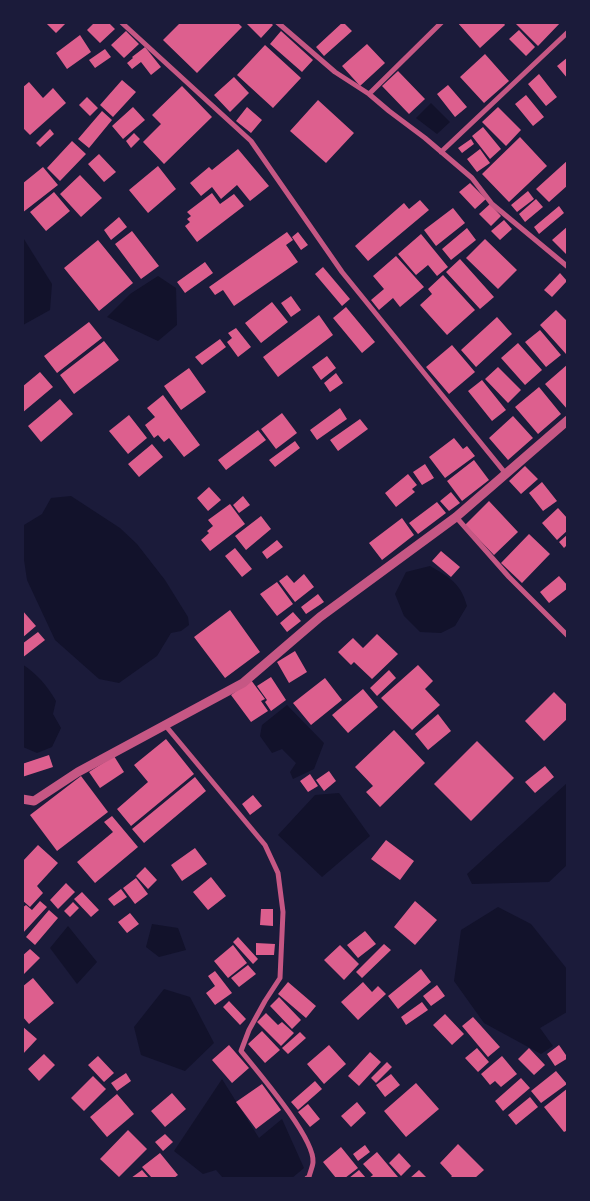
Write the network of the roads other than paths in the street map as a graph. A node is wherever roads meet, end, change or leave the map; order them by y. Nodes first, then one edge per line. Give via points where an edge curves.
1 (121, 22) edge
2 (277, 22) edge
3 (442, 22) edge
4 (568, 32) edge
5 (369, 94) junction
6 (441, 152) junction
7 (568, 267) edge
8 (568, 420) edge
9 (506, 474) junction
10 (456, 517) junction
11 (568, 636) edge
12 (165, 725) junction
13 (22, 799) edge
14 (307, 1178) edge

1 - 9 street via 251,141 342,272
2 - 5 street via 335,72
3 - 5 street
4 - 6 street
5 - 6 street
6 - 7 street via 472,178 492,204
8 - 9 street
9 - 10 street
10 - 11 street via 509,577
10 - 12 street via 320,617 243,683
12 - 13 street via 78,772 34,802
12 - 14 street via 265,845 278,873 283,912 280,978 249,1030 241,1051 305,1136 314,1160

